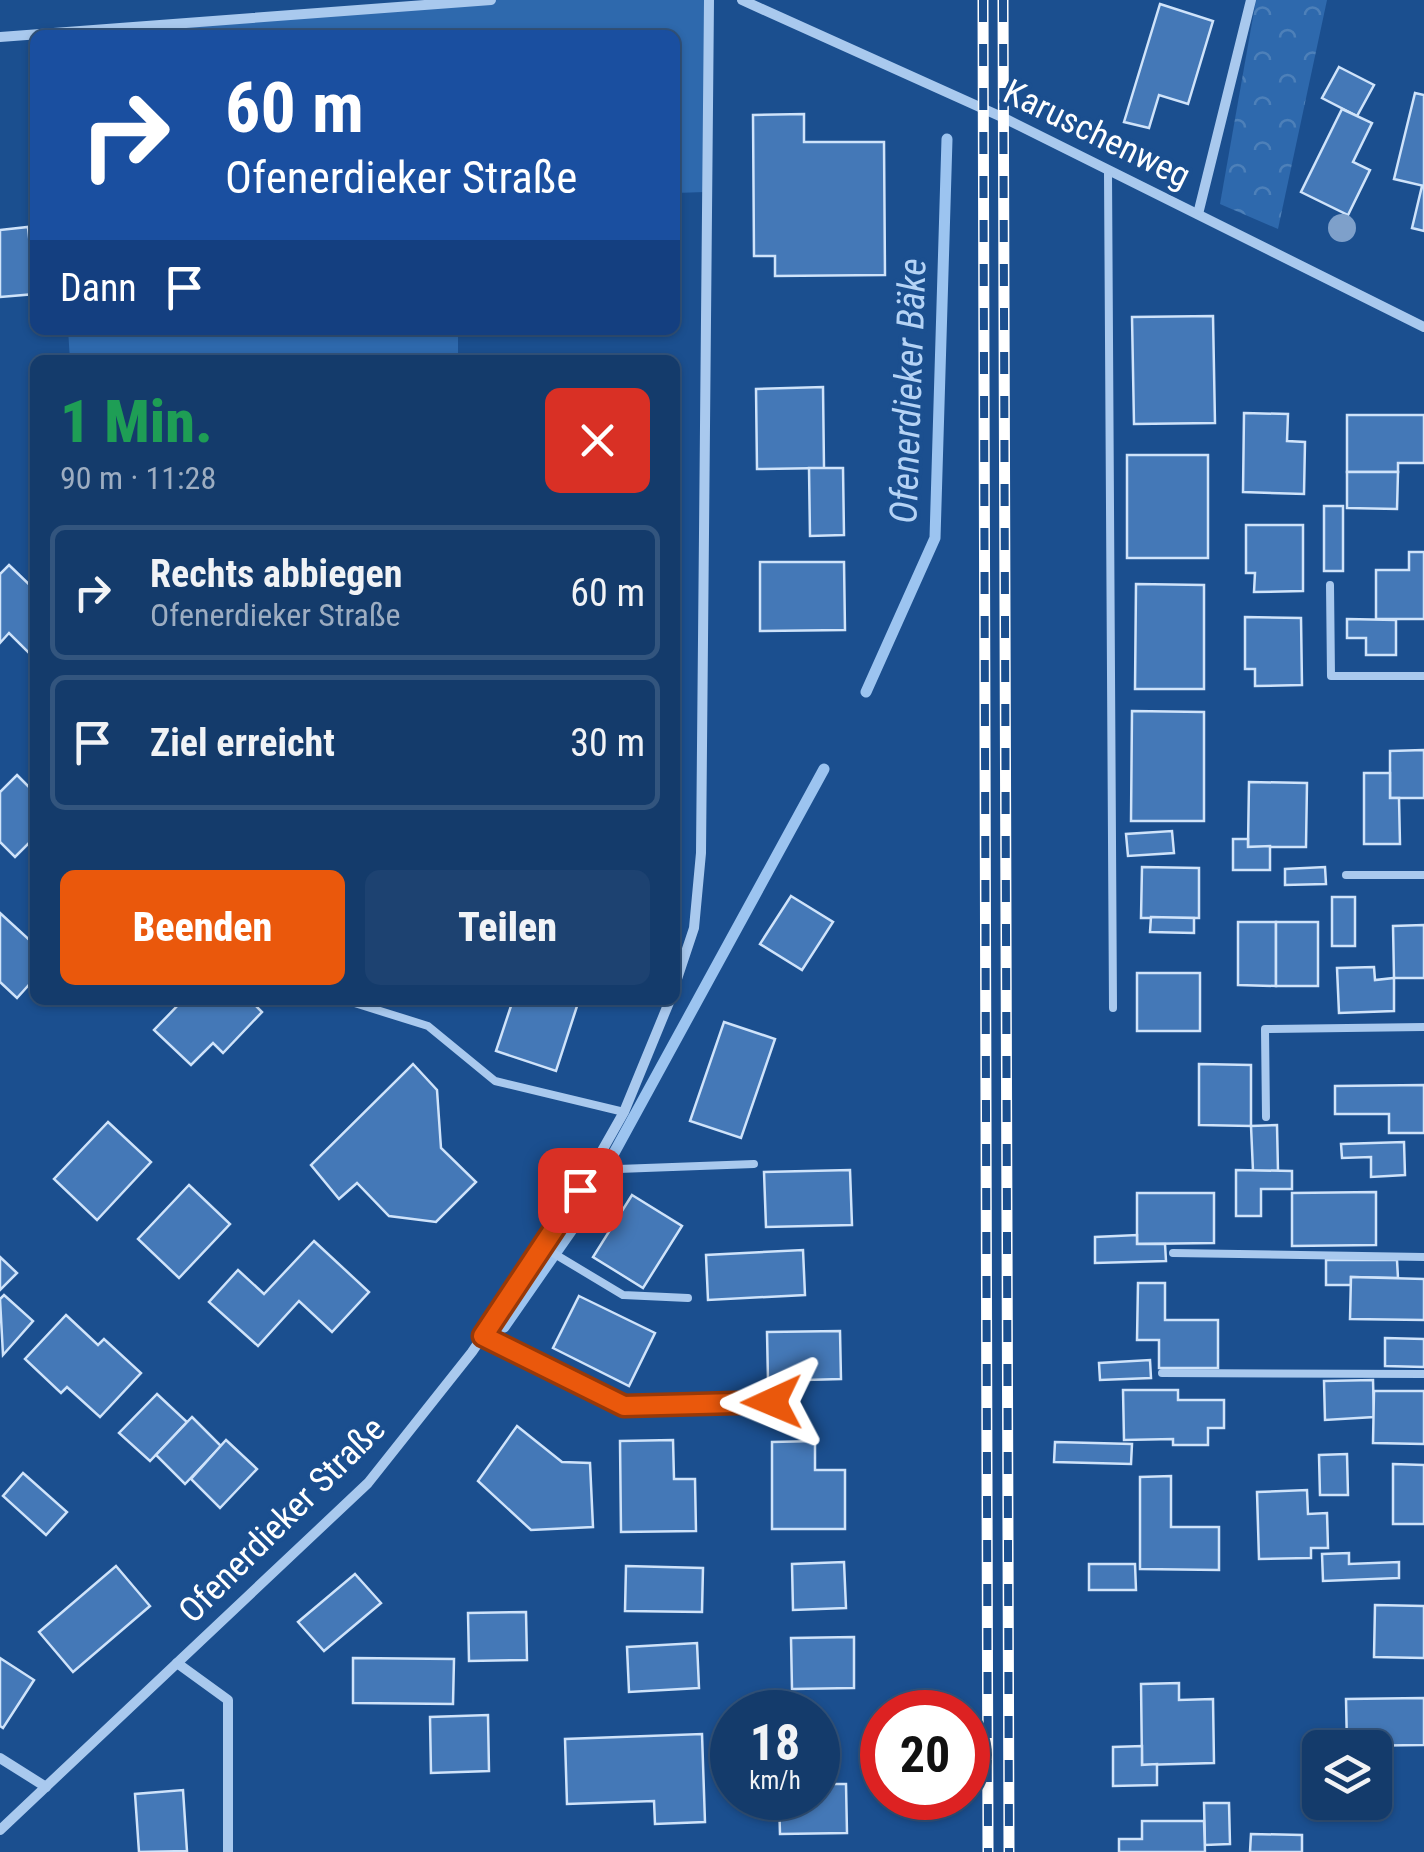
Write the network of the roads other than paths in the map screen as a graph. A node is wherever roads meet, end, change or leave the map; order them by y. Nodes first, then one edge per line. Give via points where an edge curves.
1 (491, 0) edge
2 (709, 0) edge
3 (742, 0) edge
4 (1251, 0) edge
5 (93, 30) edge
6 (30, 35) edge
7 (0, 37) edge
8 (1108, 173) junction
9 (1198, 214) junction
10 (1424, 326) edge
11 (1330, 586) dead end
12 (1424, 676) edge
13 (1346, 875) dead end
14 (1424, 875) edge
15 (680, 970) edge
16 (361, 1005) edge
17 (668, 1005) edge
18 (1113, 1008) dead end
19 (1424, 1026) edge
20 (624, 1112) junction
21 (1266, 1117) dead end
22 (754, 1164) dead end
23 (591, 1170) junction
24 (543, 1246) junction
25 (1172, 1253) dead end
26 (1424, 1256) edge
27 (688, 1298) dead end
28 (483, 1336) junction
29 (1162, 1373) dead end
30 (1424, 1374) edge
31 (772, 1402) dead end
32 (177, 1663) junction
33 (0, 1758) edge
34 (46, 1787) junction
35 (0, 1830) edge
36 (228, 1852) edge

1 - 5 street
2 - 15 street via 701,853 694,928
3 - 8 street, Karuschenweg via 1004,118
4 - 9 street
6 - 7 street
8 - 9 street, Karuschenweg
8 - 18 lane
9 - 10 street, Karuschenweg
11 - 12 lane via 1332,676
13 - 14 lane
16 - 20 lane via 428,1026 495,1081
17 - 20 street, Ofenerdieker Straße
19 - 21 lane via 1265,1029
20 - 23 street, Ofenerdieker Straße
22 - 23 lane
23 - 24 street, Ofenerdieker Straße
24 - 27 lane via 623,1295
24 - 28 street, Ofenerdieker Straße
25 - 26 lane
28 - 31 lane via 624,1406
28 - 32 street, Ofenerdieker Straße via 368,1483
29 - 30 lane
32 - 34 street, Ofenerdieker Straße
32 - 36 street via 228,1700
33 - 34 street
34 - 35 street, Ofenerdieker Straße

